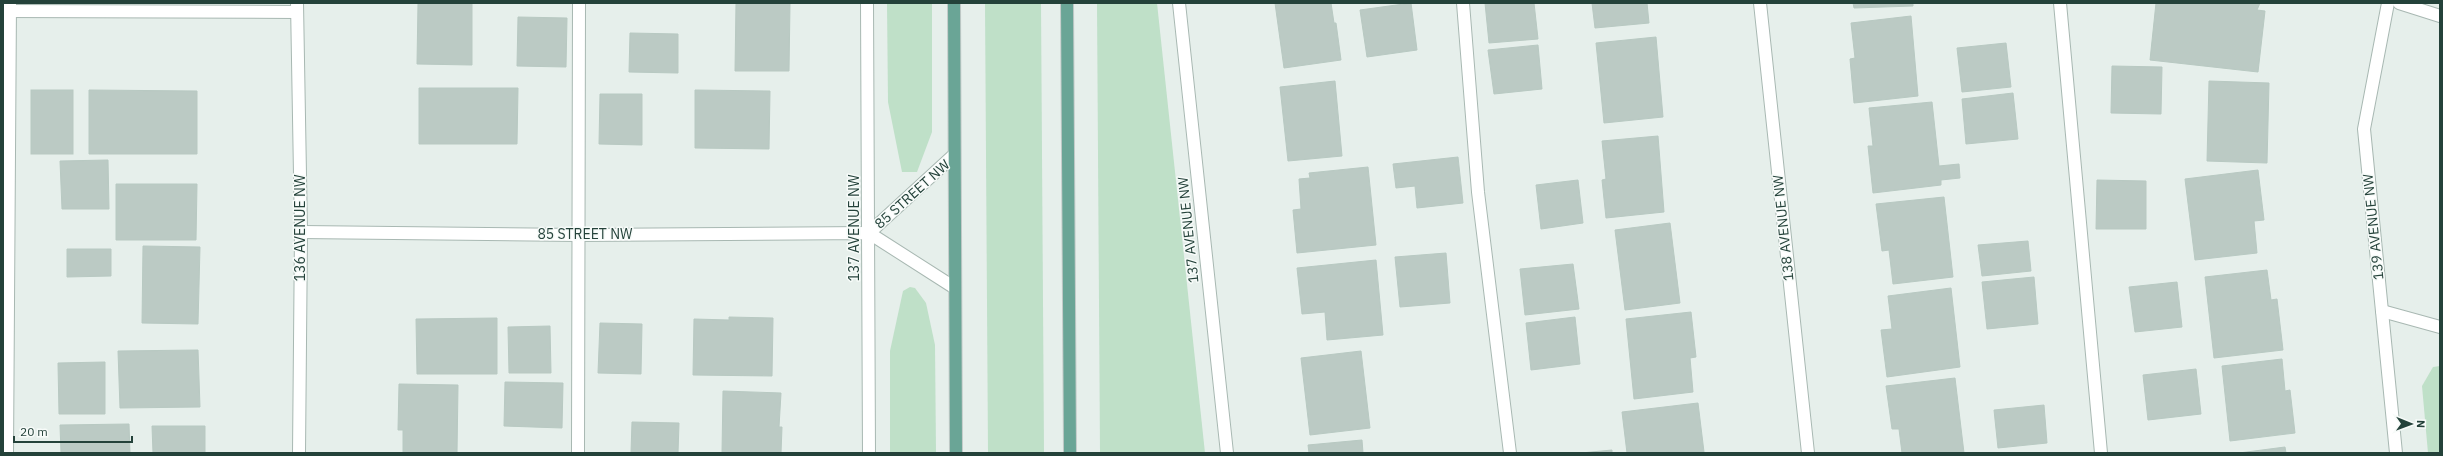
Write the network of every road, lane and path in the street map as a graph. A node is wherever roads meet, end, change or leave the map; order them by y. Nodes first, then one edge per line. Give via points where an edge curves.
1 (579, 3) edge
2 (867, 3) edge
3 (954, 3) edge
4 (1067, 3) edge
5 (1179, 3) edge
6 (1463, 3) edge
7 (1760, 3) edge
8 (2060, 3) edge
9 (2388, 3) edge
10 (2399, 3) edge
11 (297, 8) edge
12 (7, 9) edge
13 (2440, 16) edge
14 (954, 155) junction
15 (301, 232) junction
16 (869, 233) junction
17 (579, 235) junction
18 (955, 288) junction
19 (2382, 311) junction
20 (2440, 327) edge
21 (7, 453) edge
22 (300, 453) edge
23 (578, 453) edge
24 (869, 453) edge
25 (956, 453) edge
26 (1070, 453) edge
27 (1228, 453) edge
28 (1510, 453) edge
29 (1808, 453) edge
30 (2101, 453) edge
31 (2396, 453) edge

1 - 17 street
2 - 16 street, 137 AVENUE NW
3 - 14 main road
4 - 26 main road
5 - 27 street, 137 AVENUE NW
6 - 28 street via 1478,192
7 - 29 street, 138 AVENUE NW
8 - 30 street
9 - 19 street, 139 AVENUE NW via 2364,130
10 - 13 street
11 - 12 street
11 - 15 street, 136 AVENUE NW
12 - 21 street
14 - 16 street, 85 STREET NW
14 - 18 main road
15 - 17 street, 85 STREET NW
15 - 22 street, 136 AVENUE NW
16 - 17 street, 85 STREET NW
16 - 18 street, 85 STREET NW
16 - 24 street, 137 AVENUE NW
17 - 23 street
18 - 25 main road
19 - 20 street
19 - 31 street, 139 AVENUE NW

